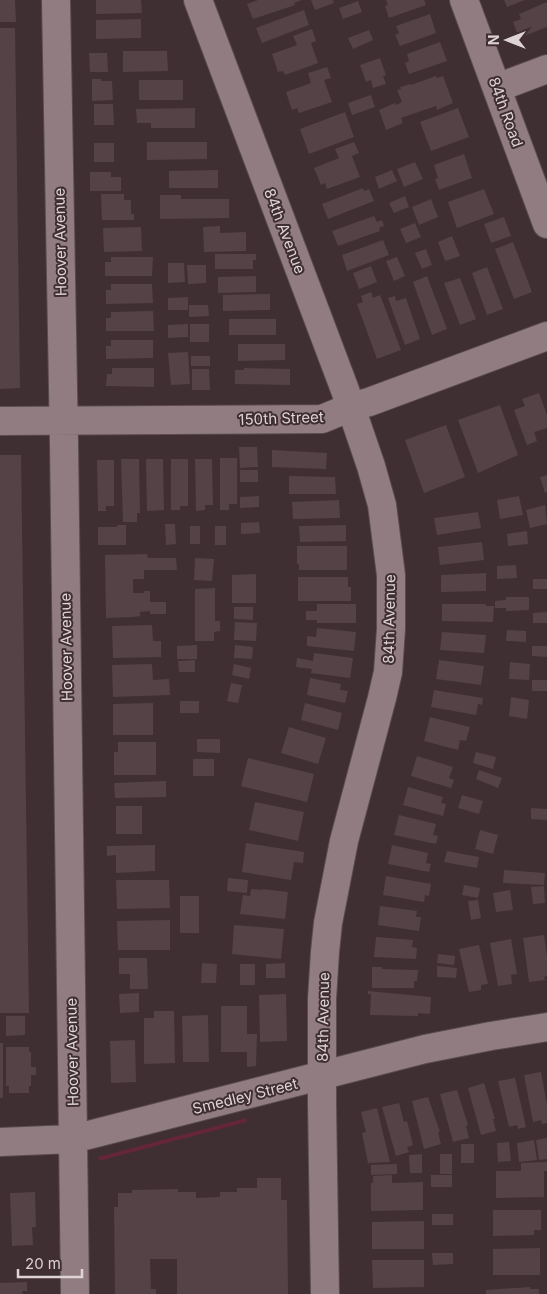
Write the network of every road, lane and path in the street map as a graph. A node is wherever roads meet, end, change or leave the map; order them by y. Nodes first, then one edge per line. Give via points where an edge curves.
1 (56, 0) edge
2 (198, 0) edge
3 (464, 0) edge
4 (547, 69) edge
5 (497, 88) junction
6 (547, 224) edge
7 (547, 336) edge
8 (351, 407) junction
9 (64, 420) junction
10 (0, 421) edge
11 (547, 1027) edge
12 (322, 1076) junction
13 (73, 1139) junction
14 (0, 1142) edge
15 (75, 1294) edge
16 (325, 1294) edge

1 - 9 street, Hoover Avenue
2 - 8 street, 84th Avenue
3 - 5 street, 84th Road
4 - 5 street
5 - 6 street, 84th Road
7 - 8 street, 150th Street
8 - 9 street, 150th Street via 317,419
8 - 12 street, 84th Avenue via 382,505 391,575 391,629 388,672 344,841 328,923 322,1000
9 - 10 street, 150th Street
9 - 13 street, Hoover Avenue
11 - 12 street, Smedley Street via 425,1049
12 - 13 street, Smedley Street
12 - 16 street, 84th Avenue
13 - 14 street, Smedley Street
13 - 15 street, Hoover Avenue

